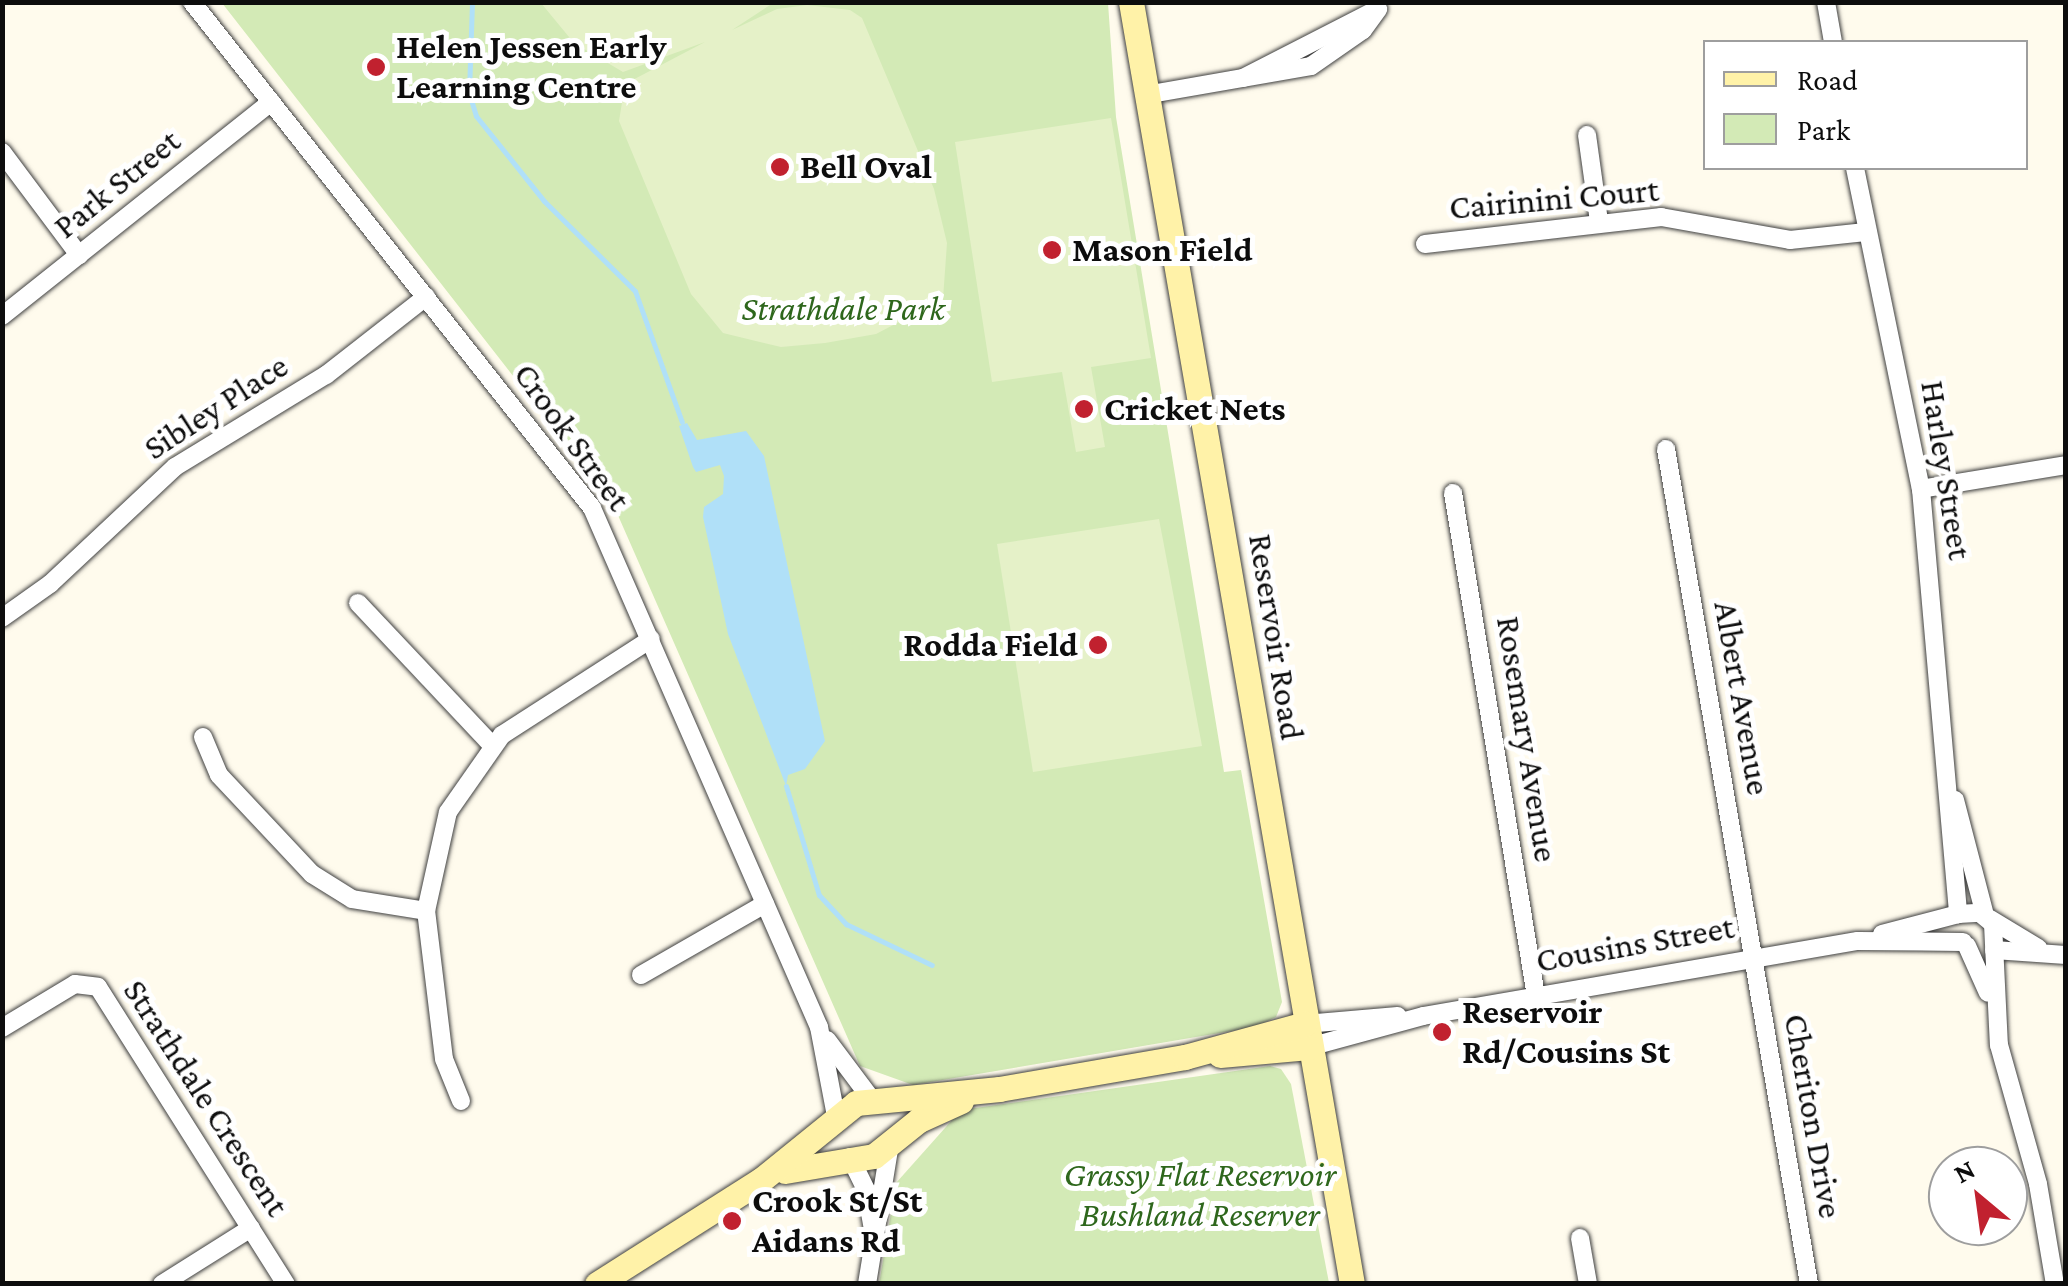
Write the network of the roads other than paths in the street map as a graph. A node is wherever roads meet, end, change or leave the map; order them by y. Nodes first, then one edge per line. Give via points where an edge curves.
1 (192, 2) edge
2 (1131, 2) edge
3 (1826, 2) edge
4 (1383, 6) edge
5 (1834, 40) edge
6 (1151, 94) junction
7 (272, 102) junction
8 (1587, 134) dead end
9 (2, 152) edge
10 (1855, 170) edge
11 (1599, 221) junction
12 (1866, 232) junction
13 (1425, 244) dead end
14 (79, 255) junction
15 (426, 298) junction
16 (2, 316) edge
17 (1666, 448) dead end
18 (2066, 465) edge
19 (1921, 489) junction
20 (1454, 493) dead end
21 (358, 603) dead end
22 (2, 618) edge
23 (651, 640) junction
24 (203, 737) dead end
25 (492, 745) junction
26 (1950, 785) junction
27 (765, 904) junction
28 (426, 911) junction
29 (1958, 914) junction
30 (1988, 917) junction
31 (1858, 941) junction
32 (1965, 944) junction
33 (1994, 951) junction
34 (2043, 951) junction
35 (2066, 955) edge
36 (1753, 959) junction
37 (641, 976) dead end
38 (1536, 996) junction
39 (1993, 1008) junction
40 (819, 1027) junction
41 (2, 1028) edge
42 (1307, 1036) junction
43 (999, 1089) junction
44 (461, 1101) dead end
45 (872, 1101) junction
46 (835, 1117) junction
47 (891, 1142) junction
48 (848, 1157) junction
49 (762, 1180) junction
50 (251, 1228) junction
51 (874, 1238) junction
52 (1580, 1238) dead end
53 (162, 1284) edge
54 (286, 1284) edge
55 (597, 1284) edge
56 (868, 1284) edge
57 (1352, 1284) edge
58 (1588, 1284) edge
59 (1809, 1284) edge
60 (2055, 1284) edge

1 - 7 street, Crook Street
2 - 6 main road, Reservoir Road
3 - 5 street
4 - 6 street via 1318,53 1242,78
6 - 42 main road, Reservoir Road
7 - 14 street, Park Street
7 - 15 street, Crook Street
8 - 11 street
9 - 14 street
10 - 12 street, Harley Street
11 - 12 street, Cairinini Court via 1661,218 1790,240
11 - 13 street, Cairinini Court
12 - 19 street, Harley Street
14 - 16 street, Park Street
15 - 22 street, Sibley Place via 326,375 175,468 59,576
15 - 23 street, Crook Street via 592,508
17 - 36 street, Albert Avenue
18 - 19 street
19 - 26 street, Harley Street
20 - 38 street, Rosemary Avenue
21 - 25 street
23 - 25 street via 537,708
23 - 27 street, Crook Street
24 - 28 street via 219,774 312,874 352,899
25 - 28 street via 448,812
26 - 29 street, Harley Street
26 - 30 street, Harley Street
27 - 37 street
27 - 40 street, Crook Street
28 - 44 street via 444,1060
29 - 30 street, Cousins Street
29 - 31 street, Cousins Street
29 - 32 street, Harley Street
30 - 33 street, Harley Street
30 - 34 street
31 - 32 street, Cousins Street
31 - 36 street, Cousins Street
32 - 33 street, Cousins Street
32 - 39 street
33 - 34 street
33 - 39 street
34 - 35 street
36 - 38 street, Cousins Street
36 - 59 street, Cheriton Drive
38 - 42 street, Cousins Street
39 - 60 street via 2005,1079 2038,1184
40 - 45 street, Crook Street
40 - 46 street, Crook Street
41 - 50 street, Strathdale Crescent via 70,986 98,987
42 - 43 main road, Cousins Street
42 - 57 main road, Reservoir Road
43 - 45 main road, Cousins Street
43 - 47 main road, Cousins Street via 940,1109
45 - 46 main road
45 - 47 main road via 889,1120
46 - 48 main road via 834,1136
46 - 49 main road
47 - 48 main road via 866,1158
47 - 51 street
48 - 49 main road
48 - 51 street via 866,1190
49 - 55 main road
50 - 53 street
50 - 54 street, Strathdale Crescent
51 - 56 street
52 - 58 street

